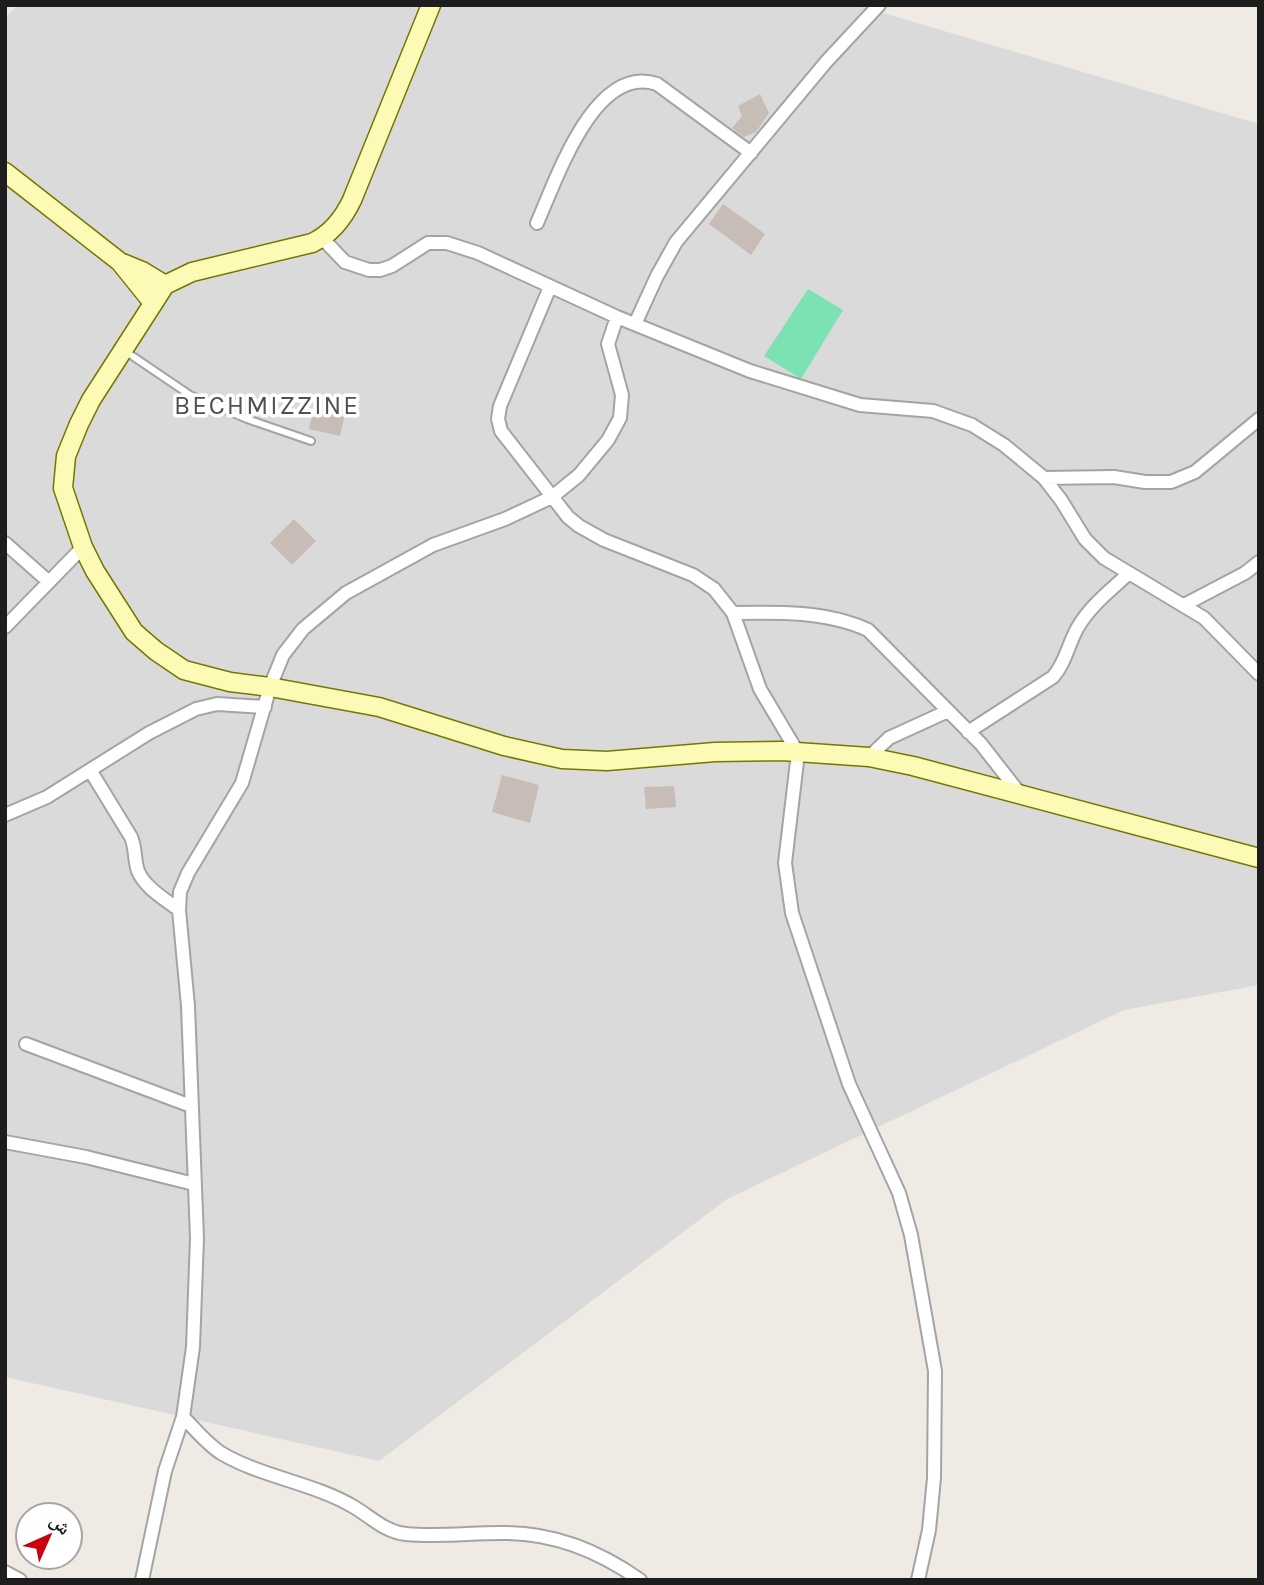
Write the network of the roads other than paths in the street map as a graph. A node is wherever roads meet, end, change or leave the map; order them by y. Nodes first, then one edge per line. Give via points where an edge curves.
1 (431, 5) edge
2 (878, 5) edge
3 (751, 153) junction
4 (5, 172) edge
5 (537, 223) dead end
6 (322, 238) junction
7 (120, 262) junction
8 (165, 285) junction
9 (550, 287) junction
10 (153, 303) junction
11 (617, 317) junction
12 (635, 324) junction
13 (124, 350) junction
14 (1259, 419) edge
15 (311, 441) dead end
16 (1044, 478) junction
17 (552, 497) junction
18 (5, 543) edge
19 (83, 547) junction
20 (1259, 562) edge
21 (1128, 574) junction
22 (49, 582) junction
23 (1184, 605) junction
24 (733, 613) junction
25 (5, 627) edge
26 (1259, 674) edge
27 (270, 687) junction
28 (265, 707) junction
29 (948, 711) junction
30 (968, 732) junction
31 (798, 753) junction
32 (869, 757) junction
33 (90, 770) junction
34 (1021, 795) junction
35 (5, 816) edge
36 (1259, 859) edge
37 (179, 910) junction
38 (26, 1044) dead end
39 (191, 1106) junction
40 (5, 1142) edge
41 (194, 1184) junction
42 (183, 1417) junction
43 (5, 1572) edge
44 (20, 1580) edge
45 (142, 1580) edge
46 (640, 1580) edge
47 (918, 1580) edge

1 - 6 main road via 352,200
2 - 3 street
3 - 5 street via 657,84 638,81 610,95 589,117
3 - 12 street via 676,242
4 - 7 main road
6 - 8 main road via 192,272
6 - 9 street via 345,262 369,270 391,266 428,243 447,243
7 - 8 main road
7 - 10 main road
8 - 10 main road
9 - 11 street
9 - 17 street via 498,419 501,431
10 - 13 main road
11 - 12 street
11 - 17 street via 608,344 620,385 620,418 587,467
12 - 16 street via 750,371 860,405 933,411 956,418 1004,444
13 - 15 lane via 190,395
13 - 19 main road via 85,412 66,456 63,488
14 - 16 street via 1195,471 1171,482
16 - 21 street via 1085,539
17 - 24 street via 579,526 693,575 714,589
17 - 27 street via 433,545 346,593 303,629 283,655
18 - 22 street
19 - 22 street
19 - 27 main road via 134,632 156,651 184,670
20 - 23 street
21 - 23 street
21 - 30 street via 1085,618 1053,677
22 - 25 street
23 - 26 street via 1211,625
24 - 29 street via 799,614 860,626 877,636
24 - 31 street via 760,689
27 - 28 street
27 - 31 main road via 379,707 562,759
28 - 33 street via 216,704 196,709
28 - 37 street via 242,783 188,873
29 - 30 street
29 - 32 street via 889,738
30 - 34 street
31 - 32 main road
31 - 47 street via 785,863 792,913 849,1084 899,1193 933,1359 934,1478
32 - 34 main road
33 - 35 street
33 - 37 street via 131,837 142,878
34 - 36 main road
37 - 39 street
38 - 39 street
39 - 41 street
40 - 41 street
41 - 42 street via 195,1303
42 - 45 street via 165,1471
42 - 46 street via 221,1452 344,1502 384,1528 403,1534 506,1533 566,1542 598,1554
43 - 44 street

